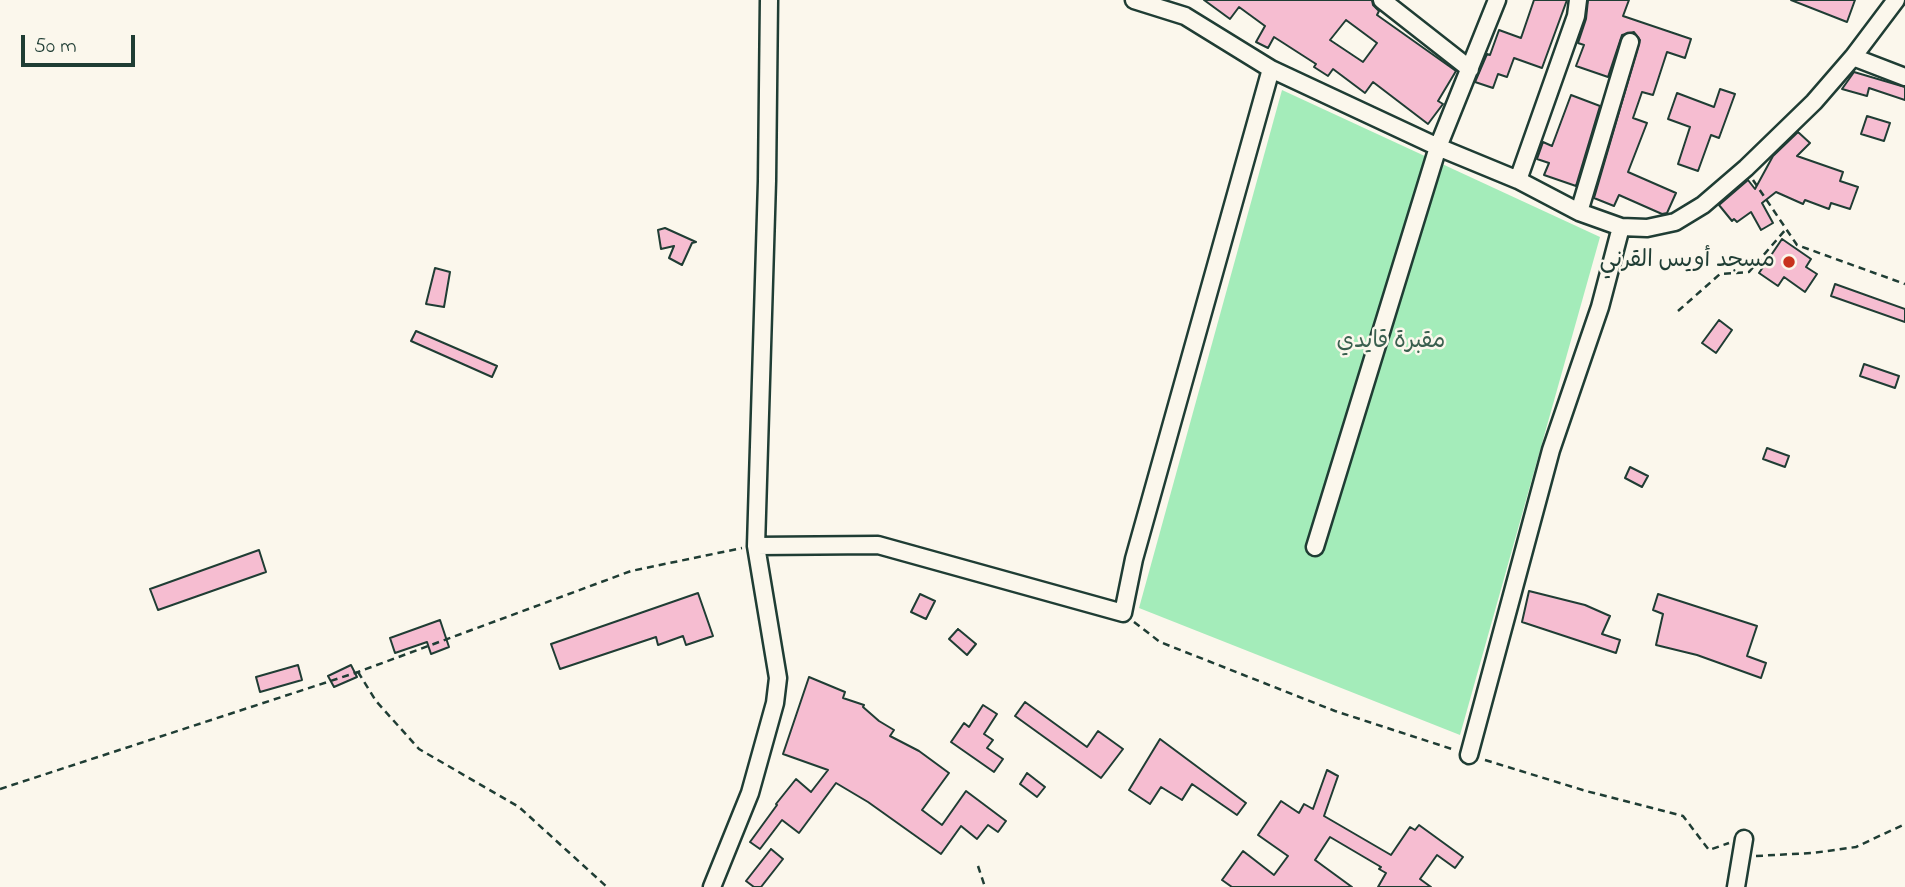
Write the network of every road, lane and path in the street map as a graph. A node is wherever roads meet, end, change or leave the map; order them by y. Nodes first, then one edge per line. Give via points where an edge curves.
1 (769, 0) edge
2 (1134, 0) edge
3 (1192, 0) edge
4 (1382, 0) edge
5 (1497, 0) edge
6 (1578, 0) edge
7 (1896, 0) edge
8 (1185, 16) junction
9 (1630, 42) dead end
10 (1853, 57) junction
11 (1271, 69) junction
12 (1470, 69) junction
13 (1905, 77) edge
14 (1438, 147) junction
15 (1746, 168) junction
16 (1518, 180) junction
17 (1579, 212) junction
18 (1621, 228) junction
19 (1786, 229) junction
20 (1905, 284) edge
21 (1678, 311) dead end
22 (756, 545) junction
23 (1315, 547) dead end
24 (1123, 613) junction
25 (358, 672) junction
26 (1469, 755) junction
27 (0, 789) edge
28 (1905, 824) edge
29 (1744, 839) junction
30 (978, 866) dead end
31 (607, 887) edge
32 (712, 887) edge
33 (985, 887) edge
34 (1736, 887) edge

1 - 22 street
2 - 8 street
3 - 8 street
4 - 12 street
5 - 12 street
6 - 16 street
7 - 10 street
8 - 11 street
9 - 17 street
10 - 13 street
10 - 15 street
11 - 14 street
11 - 24 street via 1134,559
12 - 14 street
14 - 16 street
14 - 23 street
15 - 18 street via 1675,222
15 - 19 path
16 - 17 street
17 - 18 street
18 - 26 street via 1600,307 1551,450
19 - 20 path via 1797,245
19 - 21 path via 1749,272 1720,274
22 - 24 street via 878,545
22 - 25 path via 631,571
22 - 32 street via 778,678 775,703 750,793
24 - 26 path via 1160,642 1335,711
25 - 27 path
25 - 31 path via 376,701 419,749 519,807
26 - 29 path via 1684,816 1709,850
28 - 29 path via 1856,847 1813,853 1746,857
29 - 34 street
30 - 33 path

